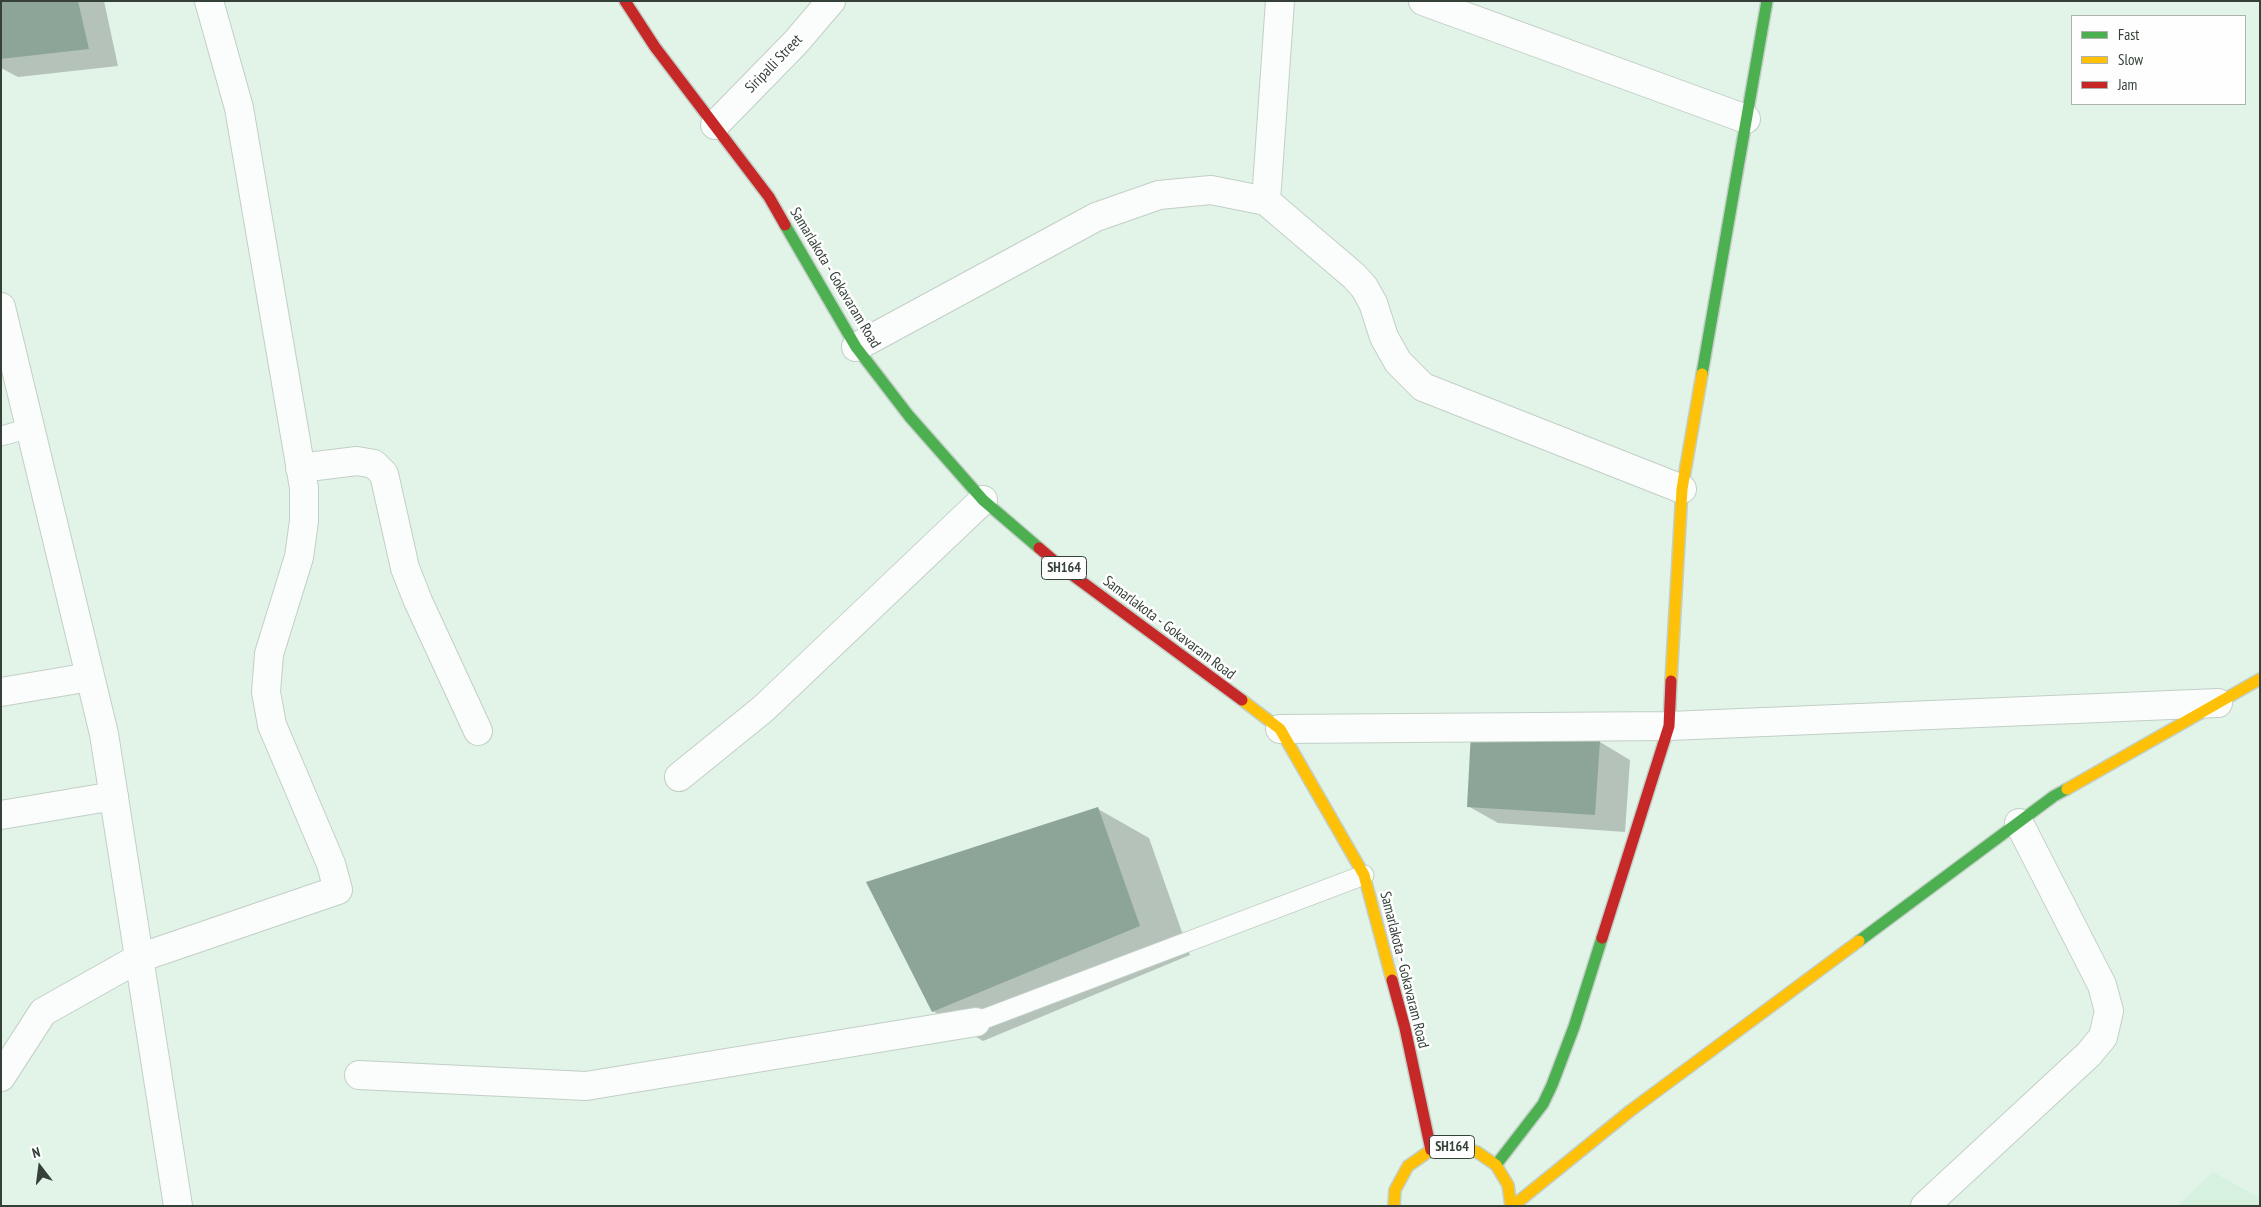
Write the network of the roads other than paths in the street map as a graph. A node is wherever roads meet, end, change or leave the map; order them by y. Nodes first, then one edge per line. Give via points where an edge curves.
1 (209, 1) edge
2 (625, 1) edge
3 (831, 1) edge
4 (1280, 1) edge
5 (1423, 1) edge
6 (1767, 1) edge
7 (1746, 119) junction
8 (715, 125) junction
9 (1266, 200) junction
10 (1, 307) edge
11 (856, 347) junction
12 (30, 428) junction
13 (1, 436) edge
14 (300, 468) junction
15 (1682, 490) junction
16 (982, 500) junction
17 (90, 677) junction
18 (2260, 679) edge
19 (1, 692) edge
20 (2218, 703) junction
21 (1669, 726) junction
22 (1280, 729) junction
23 (478, 731) dead end
24 (679, 777) dead end
25 (114, 796) junction
26 (1, 814) edge
27 (2019, 823) junction
28 (1364, 875) junction
29 (139, 958) junction
30 (976, 1022) joint
31 (359, 1075) dead end
32 (1, 1076) edge
33 (1431, 1150) junction
34 (1496, 1165) junction
35 (178, 1206) edge
36 (1394, 1206) edge
37 (1512, 1206) edge
38 (1925, 1206) edge

1 - 14 street via 238,108
2 - 8 main road, Samarlakota - Gokavaram Road / SH164 via 655,47
3 - 8 street, Siripalli Street
4 - 9 street
5 - 7 street
6 - 7 main road
7 - 15 main road
8 - 11 main road, Samarlakota - Gokavaram Road / SH164 via 770,197
9 - 11 street via 1211,190 1168,194 1096,217
9 - 15 street via 1364,287 1393,354 1423,387
10 - 12 street
11 - 16 main road, Samarlakota - Gokavaram Road / SH164 via 909,416
12 - 13 lane
12 - 17 street
14 - 23 street via 357,461 374,464 384,474 408,576
14 - 29 street via 304,521 299,557 268,654 266,692 272,725 331,864 338,890
15 - 21 main road
16 - 22 main road, Samarlakota - Gokavaram Road / SH164 via 1059,565
16 - 24 street via 762,708
17 - 19 street
17 - 25 street
18 - 20 main road
20 - 21 street
20 - 27 main road via 2054,796
21 - 22 street
21 - 34 main road via 1574,1027 1552,1085 1543,1104
22 - 28 main road, Samarlakota - Gokavaram Road / SH164
25 - 26 street
25 - 29 street
27 - 37 main road via 1630,1111
27 - 38 street via 2102,985 2109,1011 2103,1037 2089,1054
28 - 30 lane
28 - 33 main road, Samarlakota - Gokavaram Road / SH164 via 1405,1028
29 - 32 street via 43,1012
29 - 35 street
30 - 31 street via 586,1086
33 - 34 main road, SH164 via 1454,1146 1477,1152
33 - 36 main road, SH164 via 1408,1166 1394,1190
34 - 37 main road, SH164 via 1508,1185

